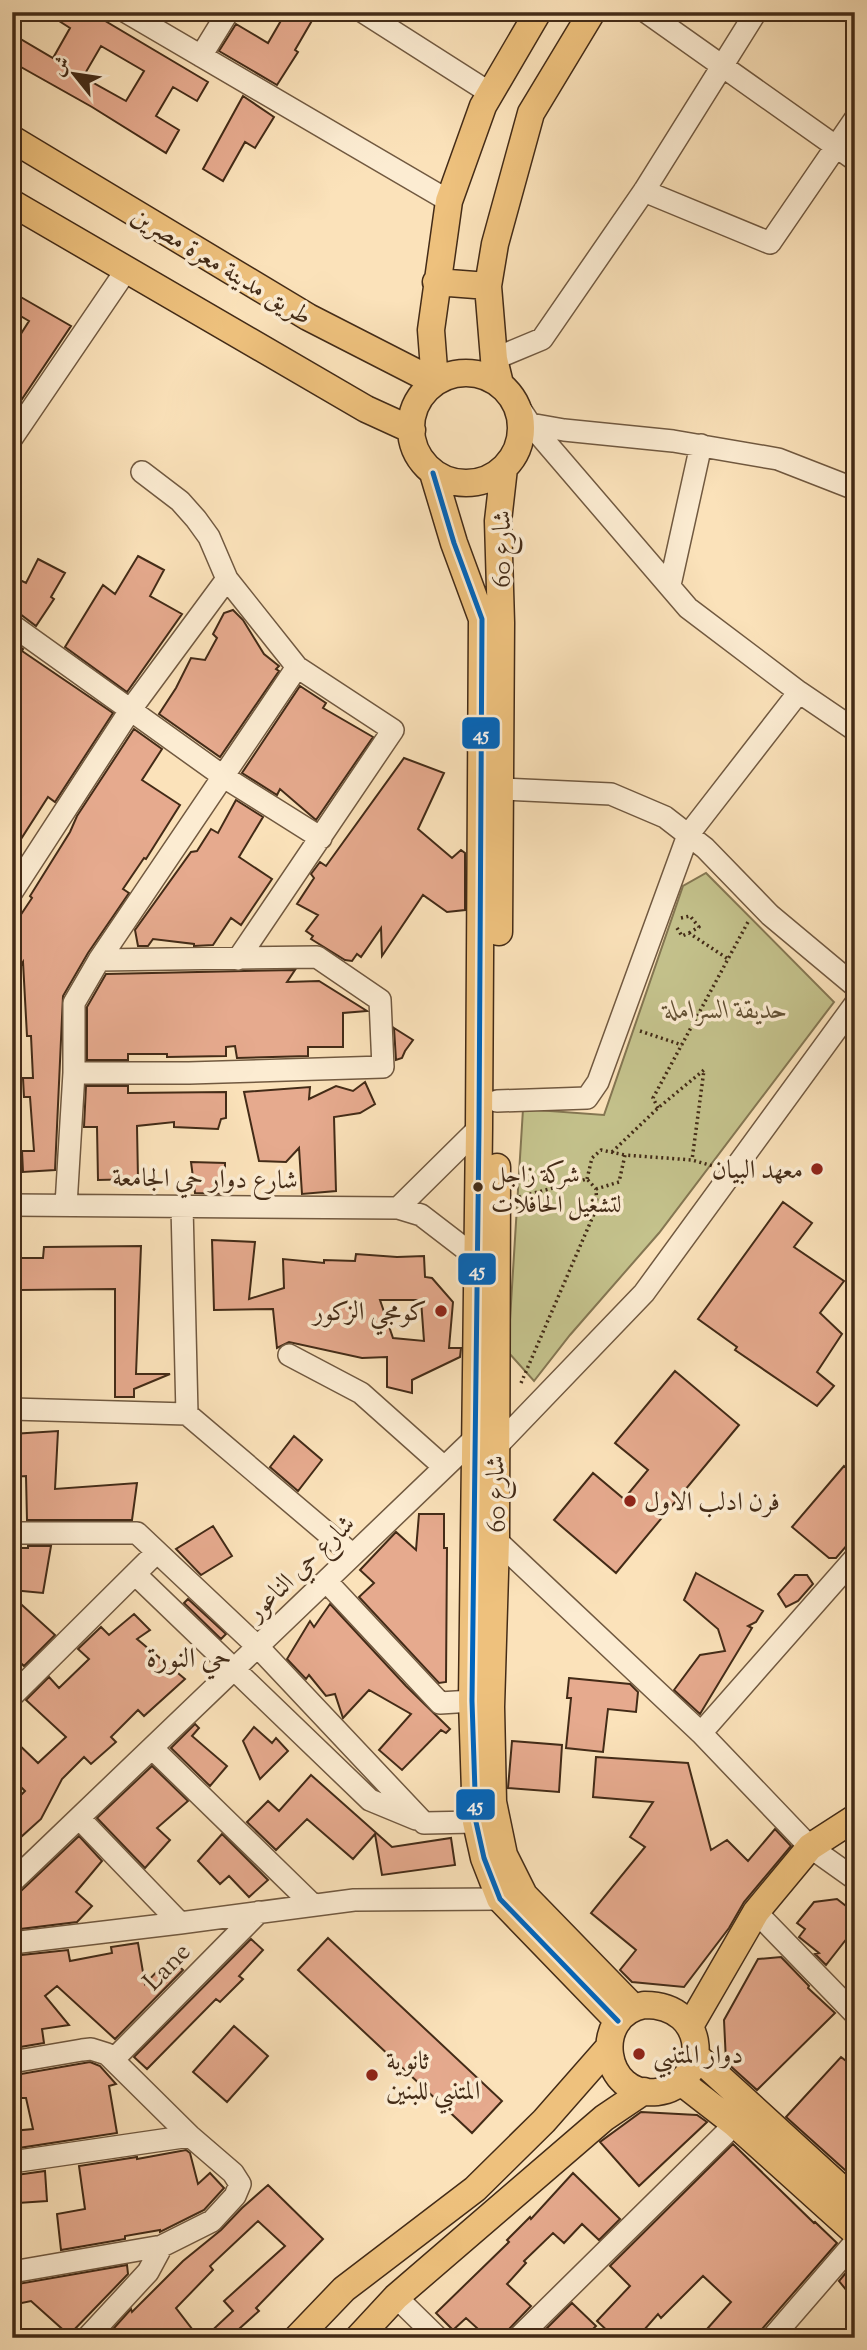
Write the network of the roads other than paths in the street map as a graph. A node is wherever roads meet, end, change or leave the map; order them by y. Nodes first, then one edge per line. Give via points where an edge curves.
1 (126, 12) edge
2 (228, 12) edge
3 (538, 12) edge
4 (592, 12) edge
5 (646, 12) edge
6 (756, 12) edge
7 (367, 13) edge
8 (201, 56) junction
9 (722, 67) junction
10 (490, 93) junction
11 (855, 119) edge
12 (12, 139) edge
13 (835, 148) junction
14 (855, 160) edge
15 (643, 191) junction
16 (449, 201) junction
17 (12, 203) edge
18 (127, 269) junction
19 (436, 282) junction
20 (488, 286) junction
21 (502, 380) junction
22 (435, 382) junction
23 (530, 424) junction
24 (412, 430) junction
25 (12, 438) edge
26 (701, 445) junction
27 (504, 468) junction
28 (142, 472) dead end
29 (433, 473) junction
30 (855, 489) edge
31 (227, 579) junction
32 (670, 585) junction
33 (12, 625) edge
34 (297, 667) junction
35 (799, 692) junction
36 (131, 709) junction
37 (855, 730) edge
38 (224, 776) junction
39 (500, 789) junction
40 (688, 835) junction
41 (321, 838) junction
42 (12, 891) edge
43 (238, 959) junction
44 (99, 960) junction
45 (855, 986) edge
46 (855, 1004) edge
47 (74, 1073) junction
48 (497, 1101) junction
49 (479, 1128) junction
50 (12, 1205) edge
51 (66, 1205) junction
52 (182, 1206) junction
53 (398, 1208) junction
54 (477, 1258) junction
55 (289, 1355) dead end
56 (12, 1409) edge
57 (187, 1414) junction
58 (485, 1443) junction
59 (444, 1467) junction
60 (12, 1533) edge
61 (496, 1540) junction
62 (157, 1552) junction
63 (353, 1555) junction
64 (855, 1558) edge
65 (135, 1574) junction
66 (326, 1581) junction
67 (258, 1647) junction
68 (234, 1669) junction
69 (12, 1696) edge
70 (472, 1702) junction
71 (701, 1733) junction
72 (152, 1748) junction
73 (79, 1818) junction
74 (855, 1818) edge
75 (476, 1822) junction
76 (424, 1823) junction
77 (810, 1847) junction
78 (855, 1880) edge
79 (12, 1882) edge
80 (500, 1899) junction
81 (312, 1904) junction
82 (259, 1912) junction
83 (756, 1912) junction
84 (180, 1923) junction
85 (12, 1944) edge
86 (626, 2014) junction
87 (855, 2014) edge
88 (690, 2025) junction
89 (609, 2046) junction
90 (695, 2055) junction
91 (113, 2060) junction
92 (12, 2062) edge
93 (681, 2082) junction
94 (644, 2091) junction
95 (736, 2124) junction
96 (190, 2136) junction
97 (12, 2162) edge
98 (855, 2201) edge
99 (855, 2232) edge
100 (855, 2242) edge
101 (162, 2246) junction
102 (12, 2272) edge
103 (396, 2297) junction
104 (87, 2338) edge
105 (297, 2338) edge
106 (358, 2338) edge
107 (438, 2338) edge
108 (517, 2338) edge
109 (772, 2338) edge

1 - 8 street
2 - 8 street
3 - 10 main road
4 - 20 main road via 531,113
5 - 9 street
6 - 9 street
7 - 10 street
8 - 16 street
9 - 13 street
9 - 15 street
10 - 16 main road
11 - 13 street
12 - 22 main road, طريق مدينة معرة مصرين via 307,317
13 - 14 street
13 - 15 street via 770,243
15 - 21 street via 542,339
16 - 19 main road
17 - 18 main road, طريق مدينة معرة مصرين
18 - 24 main road, طريق مدينة معرة مصرين via 366,409
18 - 25 street
19 - 20 main road
19 - 22 main road via 431,330
20 - 21 main road
21 - 22 main road via 465,373
21 - 23 street
21 - 27 main road via 520,416 521,435 516,453
22 - 24 main road via 418,402
23 - 26 street
23 - 32 street
24 - 29 main road via 420,459
26 - 30 street via 778,459
26 - 32 street
27 - 29 main road via 469,484
27 - 39 main road, شارع 60 via 498,521
28 - 31 street via 196,519
29 - 49 main road, شارع 60 via 482,619
31 - 34 street
31 - 36 street
32 - 35 street via 688,608
33 - 36 street
34 - 38 street
34 - 41 street via 393,730
35 - 37 street
35 - 40 street
36 - 38 street
36 - 42 street
38 - 41 street
38 - 44 street
39 - 40 street via 611,794 665,817
39 - 48 main road, شارع 60
40 - 45 street
40 - 48 street via 592,1093 587,1098
41 - 43 street
43 - 44 street
43 - 47 street via 317,957 380,1000 383,1067
44 - 47 street via 74,1003
46 - 58 street, شارع حي الناعور via 643,1293
47 - 51 street
48 - 58 main road, شارع 60 via 497,1202
49 - 53 street
49 - 54 main road, شارع 60
50 - 51 street, شارع دوار حي الجامعة
51 - 52 street, شارع دوار حي الجامعة
52 - 53 street, شارع دوار حي الجامعة
52 - 57 street
53 - 54 street, شارع دوار حي الجامعة via 421,1215
54 - 58 main road, شارع 60
55 - 59 street via 361,1393
56 - 57 street
57 - 63 street
58 - 59 street, شارع حي الناعور
58 - 61 main road, شارع 60
58 - 70 main road, شارع 60
59 - 63 street, شارع حي الناعور
60 - 62 street via 137,1533
61 - 71 street
61 - 86 main road, شارع 60 via 491,1707 494,1802 504,1855 524,1895
62 - 65 street
62 - 67 street
63 - 66 street, شارع حي الناعور
64 - 71 street
65 - 68 street
65 - 69 street
66 - 67 street, شارع حي الناعور
66 - 70 street via 440,1703
67 - 68 street, شارع حي الناعور
67 - 76 street
68 - 72 street, شارع حي الناعور
68 - 76 street via 370,1800
70 - 75 main road, شارع 60
71 - 77 street
72 - 73 street, شارع حي الناعور
72 - 81 street
73 - 79 street, شارع حي الناعور
73 - 84 street
74 - 77 main road
75 - 76 street
75 - 80 main road, شارع 60
77 - 78 street
77 - 83 main road
80 - 81 street
80 - 86 main road, شارع 60
81 - 82 street
82 - 84 street
82 - 91 street, Lane
83 - 87 street
83 - 88 main road
84 - 85 street
86 - 88 main road via 660,2005 674,2010
86 - 89 main road via 612,2032
88 - 90 main road
89 - 94 main road via 618,2075
89 - 105 main road via 544,2121 475,2189 344,2289
90 - 93 main road
90 - 98 main road
91 - 92 street via 91,2049
91 - 96 street
93 - 94 main road via 659,2092
93 - 95 main road
94 - 103 main road via 604,2118
95 - 99 main road
95 - 108 street
96 - 97 street
96 - 101 street via 240,2184 212,2221
100 - 109 street
101 - 102 street
101 - 104 street via 148,2272
103 - 106 main road
103 - 107 street

